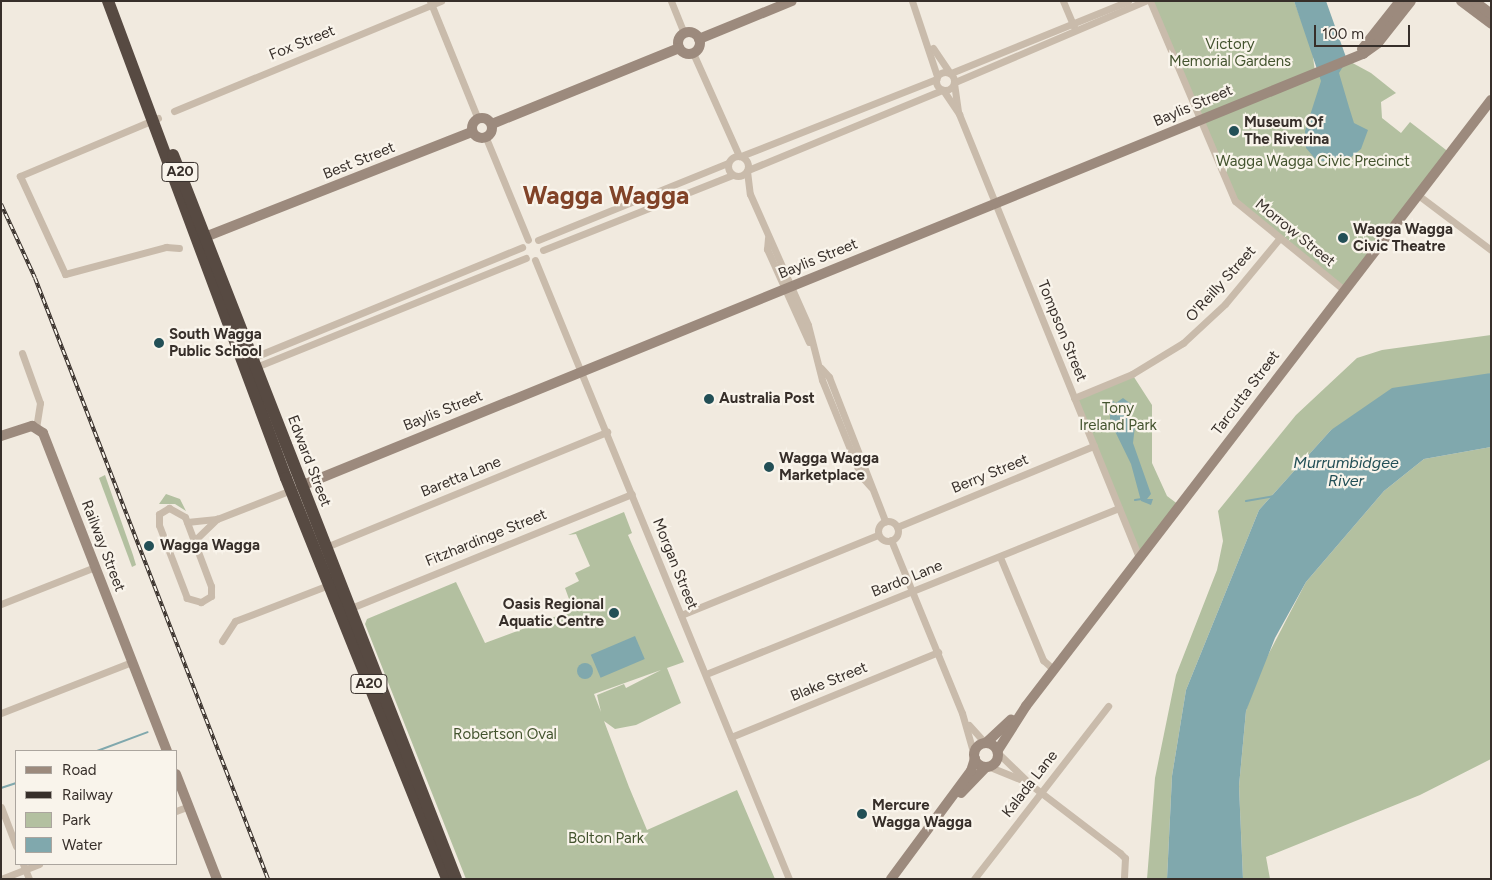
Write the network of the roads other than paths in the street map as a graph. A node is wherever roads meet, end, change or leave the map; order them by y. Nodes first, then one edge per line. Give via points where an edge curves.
1 (108, 1) edge
2 (441, 1) edge
3 (672, 1) edge
4 (792, 1) edge
5 (912, 1) edge
6 (1063, 1) edge
7 (1146, 1) edge
8 (1150, 1) edge
9 (1400, 1) edge
10 (1411, 1) edge
11 (1461, 1) edge
12 (1474, 1) edge
13 (1125, 2) edge
14 (431, 3) edge
15 (1491, 14) edge
16 (1073, 24) junction
17 (1491, 24) edge
18 (1076, 32) junction
19 (684, 33) junction
20 (699, 39) junction
21 (929, 41) junction
22 (1029, 47) junction
23 (679, 48) junction
24 (693, 53) junction
25 (1000, 59) junction
26 (1347, 60) junction
27 (950, 73) junction
28 (936, 78) junction
29 (954, 83) junction
30 (942, 90) junction
31 (888, 99) junction
32 (1491, 100) edge
33 (892, 107) junction
34 (174, 111) dead end
35 (859, 112) junction
36 (959, 114) junction
37 (478, 118) junction
38 (154, 119) junction
39 (862, 119) junction
40 (1201, 120) junction
41 (492, 124) junction
42 (821, 127) junction
43 (472, 132) junction
44 (825, 135) junction
45 (726, 136) junction
46 (486, 138) junction
47 (792, 139) junction
48 (795, 147) junction
49 (740, 156) junction
50 (729, 162) junction
51 (747, 171) junction
52 (733, 175) junction
53 (684, 183) junction
54 (688, 191) junction
55 (750, 194) junction
56 (1418, 195) junction
57 (653, 196) junction
58 (656, 204) junction
59 (995, 204) junction
60 (617, 210) junction
61 (620, 218) junction
62 (586, 223) junction
63 (590, 230) junction
64 (1279, 239) junction
65 (528, 240) junction
66 (538, 240) junction
67 (202, 242) junction
68 (522, 247) junction
69 (178, 248) dead end
70 (543, 250) junction
71 (1491, 250) edge
72 (526, 258) junction
73 (535, 260) junction
74 (480, 271) junction
75 (445, 280) junction
76 (788, 288) junction
77 (448, 289) junction
78 (1344, 290) junction
79 (407, 296) junction
80 (411, 304) junction
81 (374, 309) junction
82 (377, 319) junction
83 (336, 324) junction
84 (340, 334) junction
85 (302, 338) junction
86 (306, 347) junction
87 (22, 353) dead end
88 (254, 363) junction
89 (582, 371) junction
90 (1074, 398) junction
91 (36, 427) junction
92 (607, 432) junction
93 (1, 436) edge
94 (1094, 446) junction
95 (296, 488) junction
96 (632, 494) junction
97 (1119, 508) junction
98 (218, 519) junction
99 (885, 521) junction
100 (187, 522) junction
101 (897, 527) junction
102 (878, 535) junction
103 (891, 540) junction
104 (194, 541) junction
105 (326, 547) junction
106 (1000, 557) junction
107 (1139, 557) junction
108 (95, 567) junction
109 (329, 585) junction
110 (913, 592) junction
111 (1, 604) edge
112 (346, 610) junction
113 (681, 615) junction
114 (222, 641) dead end
115 (938, 652) junction
116 (132, 662) junction
117 (1054, 669) junction
118 (706, 674) junction
119 (1026, 706) junction
120 (1108, 706) dead end
121 (1, 713) edge
122 (962, 713) junction
123 (731, 737) junction
124 (986, 742) junction
125 (167, 750) edge
126 (998, 752) junction
127 (974, 757) junction
128 (988, 767) junction
129 (178, 779) edge
130 (1031, 785) junction
131 (1041, 793) junction
132 (188, 806) junction
133 (1, 807) edge
134 (178, 809) edge
135 (937, 820) junction
136 (15, 843) edge
137 (24, 866) edge
138 (1, 879) edge
139 (29, 879) edge
140 (217, 879) edge
141 (447, 879) edge
142 (456, 879) edge
143 (789, 879) edge
144 (891, 879) edge
145 (974, 879) edge
146 (1124, 879) edge

1 - 38 highway, Edward Street / A20
2 - 14 street, Fox Street
3 - 19 street
4 - 20 street
5 - 21 street
6 - 16 street
7 - 18 street
8 - 40 street, Morrow Street
9 - 26 street via 1368,43
10 - 26 street via 1373,48
11 - 17 street
12 - 15 street
13 - 16 street
14 - 34 street, Fox Street
14 - 37 street
16 - 18 street
16 - 22 street
18 - 22 street
19 - 20 street
19 - 23 street
20 - 24 street
21 - 27 street
21 - 28 street
22 - 25 street
23 - 24 street
23 - 41 street
24 - 45 street
25 - 27 street
25 - 29 street
26 - 40 street, Baylis Street
27 - 28 street
27 - 29 street, Tompson Street
28 - 30 street, Tompson Street
28 - 31 street
29 - 30 street
29 - 36 street, Tompson Street
30 - 33 street
30 - 36 street, Tompson Street
31 - 33 street
31 - 35 street
32 - 56 street, Tarcutta Street
33 - 39 street
35 - 39 street
35 - 42 street
36 - 59 street, Tompson Street
37 - 41 street
37 - 43 street
38 - 67 highway, Edward Street / A20
38 - 69 street via 20,176 65,274 166,247
39 - 44 street
40 - 59 street, Baylis Street
40 - 64 street, Morrow Street via 1236,201
41 - 46 street
42 - 44 street
42 - 47 street
43 - 46 street
43 - 67 street, Best Street
44 - 48 street
45 - 49 street
45 - 50 street
46 - 65 street
47 - 48 street
47 - 49 street
48 - 51 street
49 - 50 street
49 - 51 street
50 - 52 street
50 - 53 street
51 - 52 street
51 - 55 street
52 - 54 street
52 - 55 street
53 - 54 street
53 - 57 street
54 - 58 street
55 - 76 street
56 - 71 street
56 - 78 street, Tarcutta Street
57 - 58 street
57 - 60 street
58 - 61 street
59 - 76 street, Baylis Street
59 - 90 street, Tompson Street
60 - 61 street
60 - 62 street
61 - 63 street
62 - 63 street
62 - 66 street
63 - 70 street
64 - 78 street, Morrow Street
64 - 90 street, O'Reilly Street via 1225,304 1183,343 1132,374
65 - 66 street
65 - 68 street
66 - 70 street
67 - 88 highway, Edward Street / A20
67 - 95 highway, Edward Street / A20
68 - 72 street
68 - 74 street
70 - 73 street
72 - 73 street
72 - 74 street
73 - 89 street, Morgan Street
74 - 75 street
74 - 77 street
75 - 77 street
75 - 79 street
76 - 89 street, Baylis Street
76 - 99 street via 821,368 833,386
77 - 80 street
78 - 107 street, Tarcutta Street
79 - 80 street
79 - 81 street
80 - 82 street
81 - 82 street
81 - 83 street
82 - 84 street
83 - 84 street
83 - 85 street
84 - 86 street
85 - 86 street
85 - 88 street
86 - 88 street
87 - 91 street via 40,403
88 - 95 highway, Edward Street / A20
89 - 92 street, Morgan Street
89 - 95 street, Baylis Street
90 - 94 street, Tompson Street
91 - 93 street
91 - 108 street, Railway Street via 45,438
92 - 96 street, Morgan Street
92 - 105 street, Baretta Lane
94 - 97 street, Tompson Street
94 - 101 street, Berry Street
95 - 98 street
95 - 105 highway, Edward Street / A20
95 - 109 highway, Edward Street / A20
96 - 112 street, Fitzhardinge Street
96 - 113 street, Morgan Street
97 - 106 street, Bardo Lane
97 - 107 street, Tompson Street
98 - 100 street
98 - 104 street
99 - 101 street
99 - 102 street
100 - 104 street
100 - 104 street via 172,508 164,510 158,520 186,596 196,603 209,598 212,590
101 - 103 street
102 - 103 street
102 - 113 street
103 - 110 street
105 - 112 highway, Edward Street / A20
106 - 110 street, Bardo Lane
106 - 117 street via 1043,660
107 - 117 street, Tarcutta Street
108 - 111 street
108 - 116 street, Railway Street
109 - 112 highway, Edward Street / A20
109 - 114 street via 235,621
110 - 115 street
110 - 118 street, Bardo Lane
112 - 141 highway, Edward Street / A20
112 - 142 highway, Edward Street / A20
113 - 118 street, Morgan Street
115 - 122 street
115 - 123 street, Blake Street
116 - 121 street
116 - 125 street, Railway Street
117 - 119 street, Tarcutta Street
118 - 123 street, Morgan Street
119 - 124 street, Tarcutta Street
119 - 126 street, Tarcutta Street
120 - 131 street, Kalada Lane
122 - 124 street
122 - 127 street
123 - 143 street, Morgan Street
124 - 126 street
124 - 127 street, Tarcutta Street
126 - 128 street, Tarcutta Street
126 - 130 street
127 - 128 street
127 - 135 street
128 - 130 street
128 - 135 street
129 - 132 street
130 - 131 street
131 - 145 street, Kalada Lane
131 - 146 street via 1124,858
132 - 134 street
132 - 140 street
133 - 136 street
135 - 144 street
137 - 138 street
137 - 139 street

